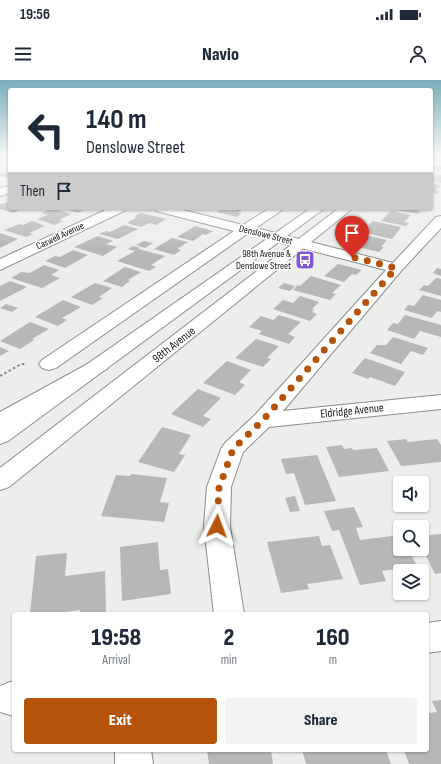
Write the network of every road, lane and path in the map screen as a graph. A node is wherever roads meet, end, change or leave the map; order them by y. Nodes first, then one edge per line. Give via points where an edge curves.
1 (116, 210) edge
2 (168, 210) edge
3 (276, 210) edge
4 (315, 210) edge
5 (345, 210) edge
6 (441, 220) edge
7 (245, 230) junction
8 (277, 237) junction
9 (304, 244) junction
10 (0, 265) edge
11 (396, 268) junction
12 (49, 364) joint
13 (100, 365) junction
14 (0, 376) edge
15 (441, 402) edge
16 (263, 420) junction
17 (0, 421) edge
18 (0, 436) edge
19 (0, 481) edge
20 (229, 612) edge
21 (441, 636) edge
22 (429, 638) edge
23 (133, 752) edge
24 (134, 764) edge

1 - 10 main road, Caswell Avenue
2 - 7 main road, Denslowe Street
3 - 7 main road
4 - 8 main road
5 - 9 main road, 98th Avenue
6 - 11 main road
7 - 8 main road, Denslowe Street
7 - 12 main road
8 - 9 main road, Denslowe Street
8 - 13 main road
9 - 11 main road, Denslowe Street
9 - 19 main road, 98th Avenue
11 - 16 main road
12 - 14 path via 21,364
13 - 17 main road
13 - 18 main road
15 - 16 main road, Eldridge Avenue
16 - 20 main road via 233,449 219,488 217,526
21 - 22 main road
23 - 24 main road

